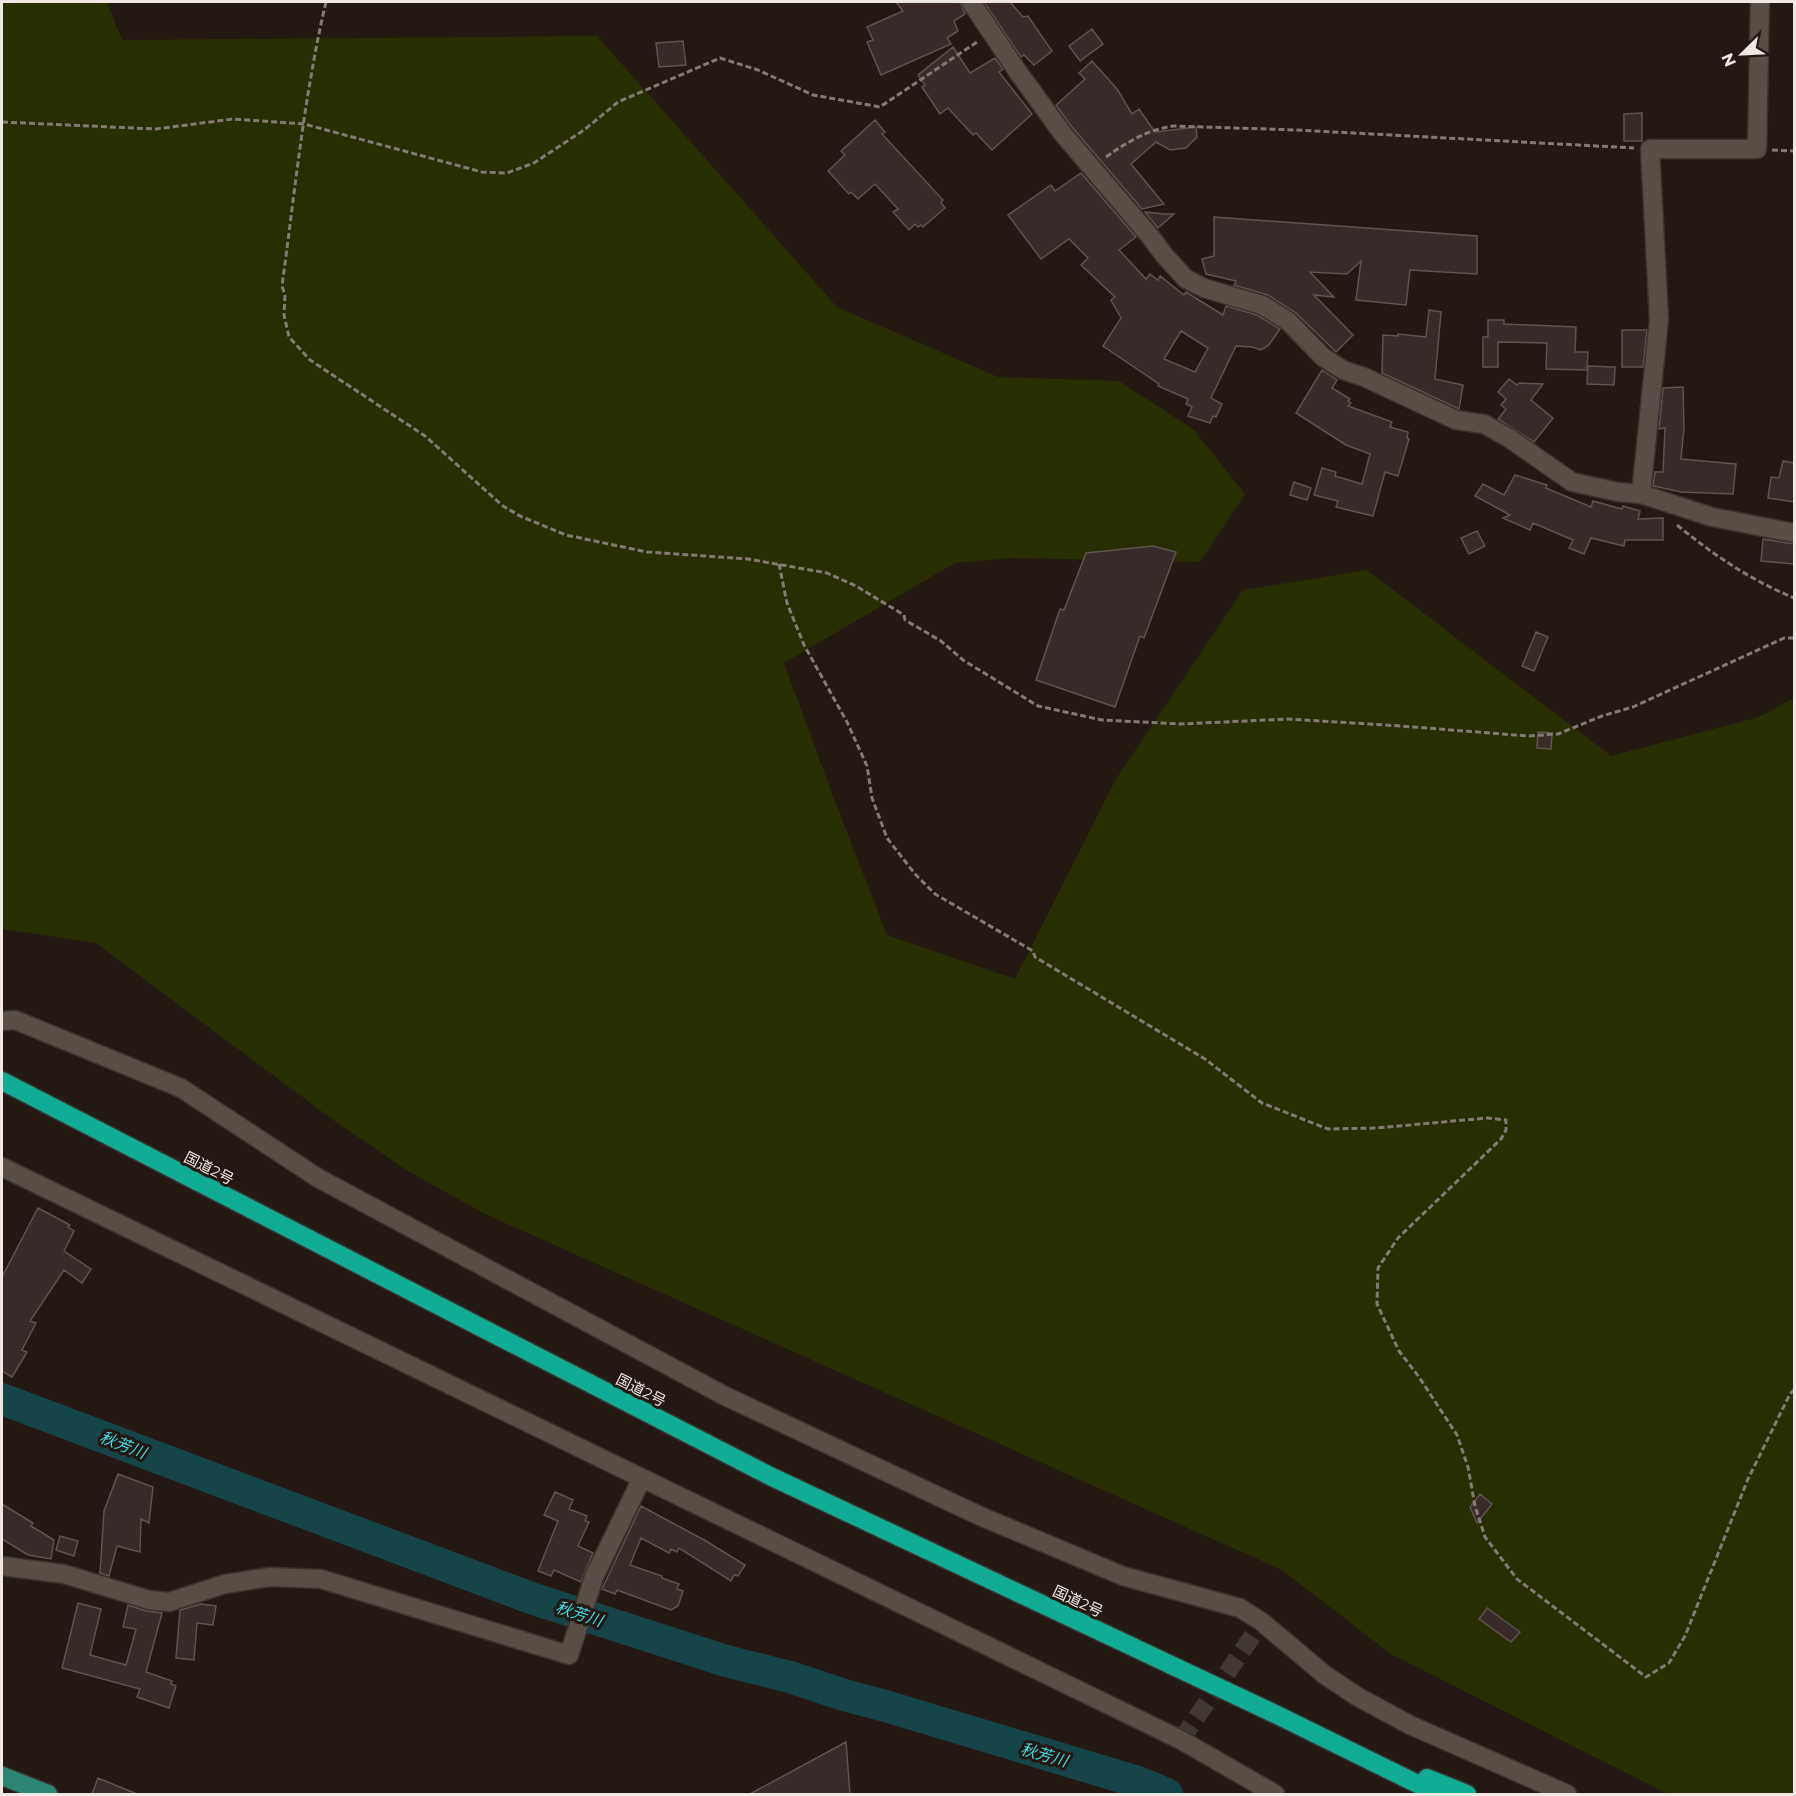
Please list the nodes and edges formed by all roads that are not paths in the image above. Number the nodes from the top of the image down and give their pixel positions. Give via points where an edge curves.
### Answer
1 (971, 2) edge
2 (1760, 2) edge
3 (1641, 494) junction
4 (1794, 533) edge
5 (2, 1021) edge
6 (2, 1081) edge
7 (2, 1167) edge
8 (642, 1478) junction
9 (2, 1566) edge
10 (1273, 1713) junction
11 (2, 1776) edge
12 (48, 1794) edge
13 (1275, 1794) edge
14 (1438, 1794) edge
15 (1467, 1794) edge
16 (1567, 1794) edge

1 - 3 street via 1063,134 1186,279 1262,305 1288,321 1323,357 1343,370 1456,420 1484,424 1572,482
2 - 3 street via 1757,149 1650,149 1659,319
3 - 4 street via 1712,517
5 - 16 street via 15,1020 181,1088 318,1178 725,1396 980,1516 1123,1576 1240,1608 1358,1697 1410,1725
6 - 10 highway, 国道2号 via 770,1476
7 - 8 street
8 - 9 street via 594,1577 569,1655 321,1579 270,1577 225,1584 169,1602 149,1600 64,1574
8 - 13 street via 1181,1740
10 - 14 highway, 国道2号
10 - 15 highway, 国道2号
11 - 12 main road

